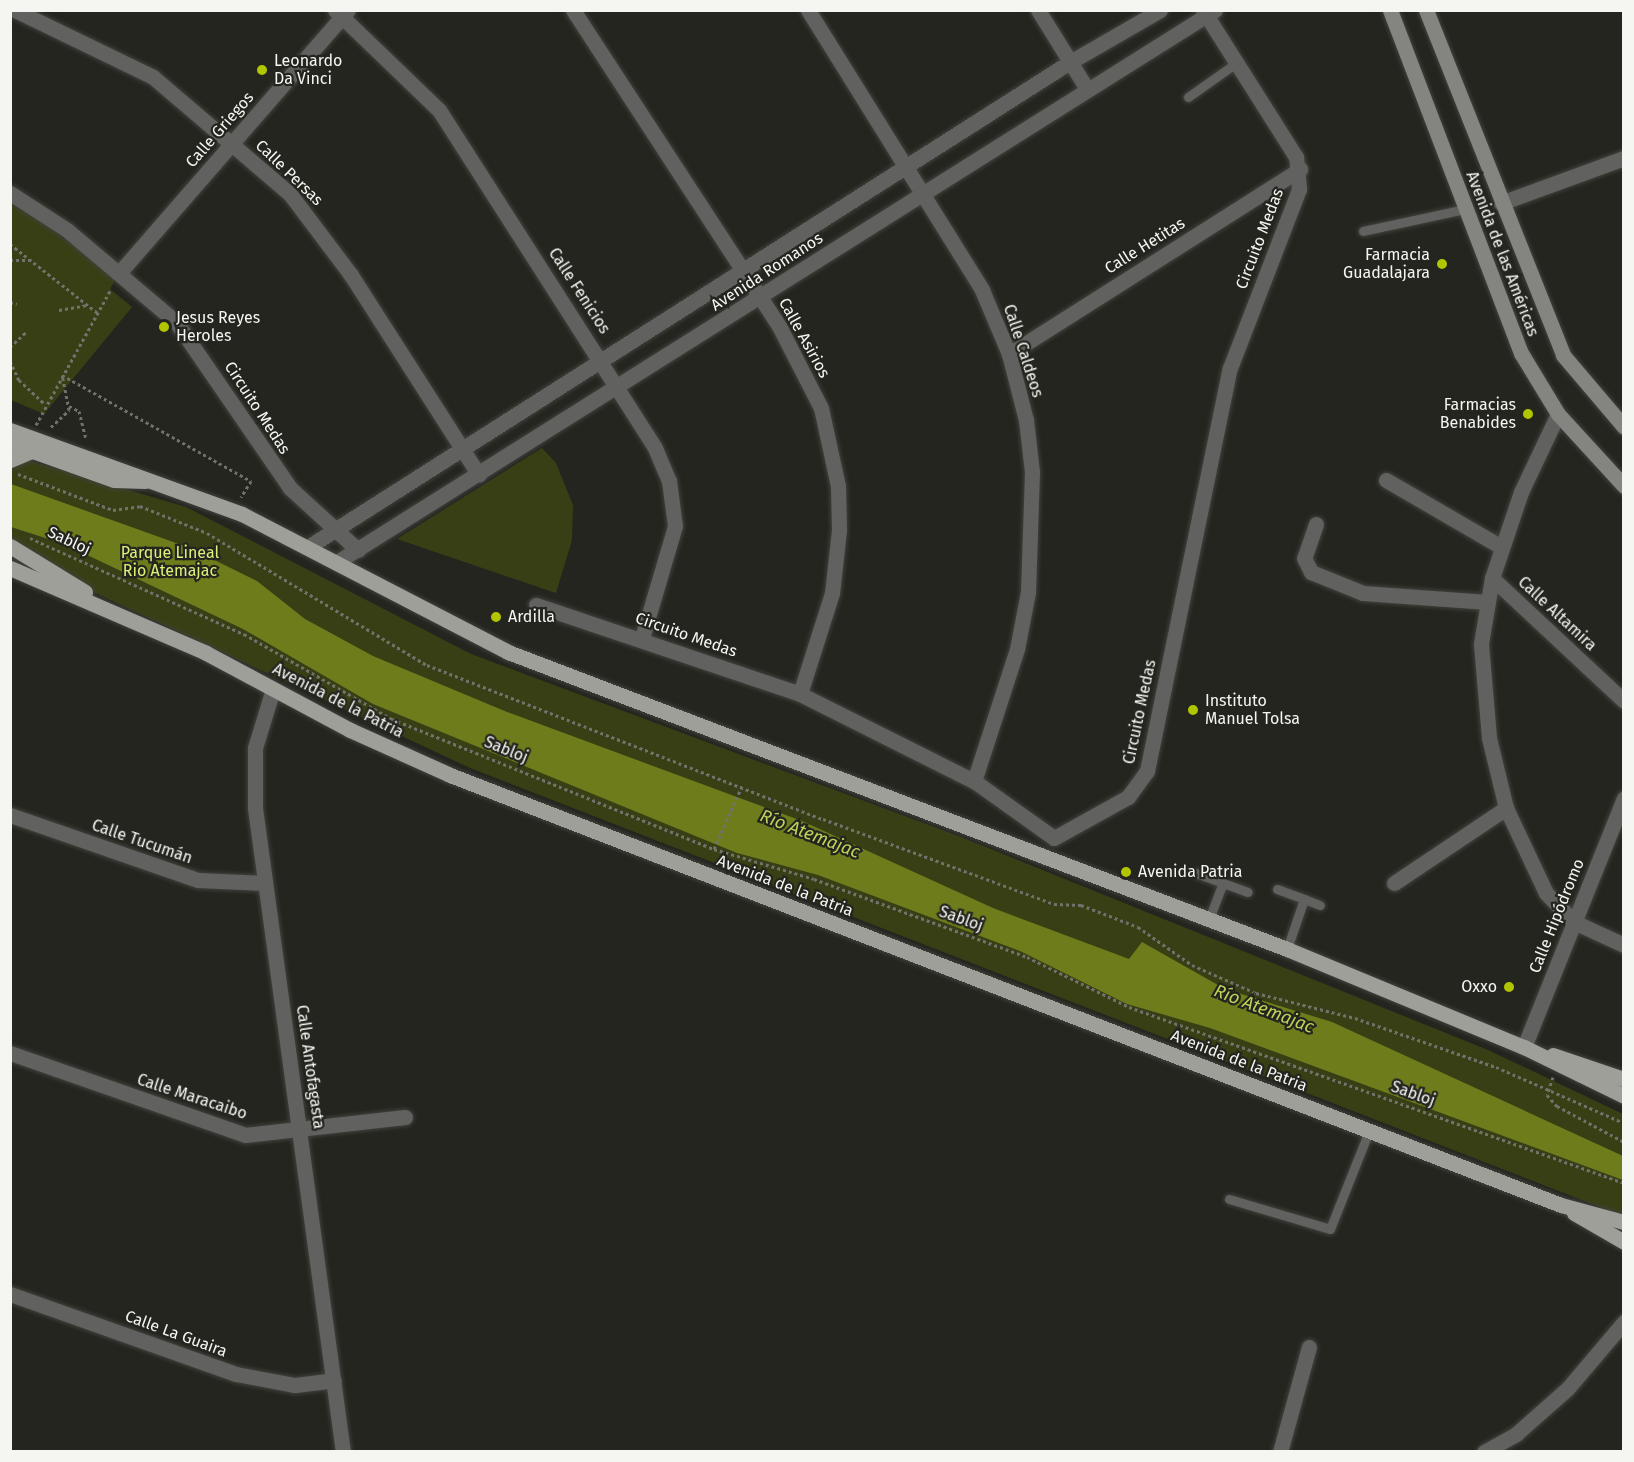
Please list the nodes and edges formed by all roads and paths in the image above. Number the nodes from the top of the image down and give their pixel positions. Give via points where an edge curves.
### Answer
1 (15, 10) edge
2 (573, 10) edge
3 (808, 10) edge
4 (1038, 10) edge
5 (1160, 10) edge
6 (1390, 10) edge
7 (1426, 10) edge
8 (1208, 12) edge
9 (342, 13) edge
10 (10, 20) edge
11 (1070, 62) junction
12 (1236, 63) junction
13 (1087, 89) junction
14 (1188, 98) dead end
15 (232, 144) junction
16 (1623, 158) edge
17 (906, 166) junction
18 (1300, 169) junction
19 (10, 193) edge
20 (923, 193) junction
21 (1501, 203) junction
22 (1465, 209) junction
23 (1363, 231) dead end
24 (10, 244) edge
25 (34, 260) junction
26 (10, 261) edge
27 (743, 270) junction
28 (120, 272) junction
29 (761, 298) junction
30 (10, 302) edge
31 (17, 304) dead end
32 (87, 305) junction
33 (59, 310) dead end
34 (99, 314) junction
35 (26, 332) dead end
36 (10, 347) edge
37 (1009, 354) junction
38 (602, 360) junction
39 (10, 361) edge
40 (62, 375) junction
41 (620, 388) junction
42 (45, 404) junction
43 (69, 406) junction
44 (1558, 414) junction
45 (27, 426) dead end
46 (1623, 426) edge
47 (34, 429) junction
48 (10, 430) edge
49 (10, 443) edge
50 (89, 443) dead end
51 (462, 449) junction
52 (32, 451) junction
53 (10, 460) edge
54 (10, 471) edge
55 (479, 475) junction
56 (1386, 480) dead end
57 (163, 482) junction
58 (1623, 486) edge
59 (237, 500) dead end
60 (1316, 524) dead end
61 (335, 529) junction
62 (15, 541) edge
63 (1500, 546) junction
64 (308, 548) junction
65 (358, 550) junction
66 (337, 562) junction
67 (10, 568) edge
68 (1492, 578) junction
69 (1488, 602) junction
70 (536, 605) dead end
71 (118, 613) junction
72 (642, 638) junction
73 (273, 689) junction
74 (800, 694) junction
75 (1623, 701) edge
76 (974, 781) junction
77 (742, 784) junction
78 (1623, 798) edge
79 (1506, 808) junction
80 (10, 815) edge
81 (1054, 838) junction
82 (714, 849) junction
83 (1060, 861) junction
84 (1196, 873) dead end
85 (265, 883) junction
86 (1394, 883) dead end
87 (1223, 884) junction
88 (1277, 889) dead end
89 (1248, 892) dead end
90 (1304, 899) junction
91 (1320, 905) dead end
92 (1209, 919) junction
93 (1574, 922) junction
94 (1623, 945) edge
95 (1287, 949) junction
96 (1524, 1047) junction
97 (10, 1053) edge
98 (1556, 1064) junction
99 (1623, 1079) edge
100 (1550, 1089) junction
101 (1623, 1096) edge
102 (405, 1117) dead end
103 (1623, 1123) edge
104 (301, 1129) junction
105 (1370, 1131) junction
106 (1623, 1142) edge
107 (1623, 1183) edge
108 (1229, 1199) dead end
109 (1561, 1205) junction
110 (1623, 1222) edge
111 (1623, 1242) edge
112 (10, 1294) edge
113 (1623, 1322) edge
114 (1309, 1347) dead end
115 (334, 1380) junction
116 (343, 1452) edge
117 (1280, 1452) edge
118 (1484, 1452) edge

1 - 10 street
1 - 15 street, Calle Persas via 131,62
2 - 27 street, Calle Asirios
3 - 17 street, Calle Caldeos
4 - 11 street
5 - 11 street, Avenida Romanos
6 - 22 main road, Avenida de las Américas
7 - 21 main road, Avenida de las Américas
8 - 12 street
8 - 13 street, Avenida Romanos
9 - 15 street, Calle Griegos
9 - 38 street, Calle Fenicios via 438,110
11 - 13 street
11 - 17 street, Avenida Romanos
12 - 14 lane
12 - 18 street
13 - 20 street, Avenida Romanos
15 - 28 street, Calle Griegos
15 - 51 street, Calle Persas via 309,215
16 - 21 street
17 - 20 street, Calle Caldeos
17 - 27 street, Avenida Romanos
18 - 37 street, Calle Hetitas
18 - 81 street, Circuito Medas via 1299,189 1230,368 1147,771 1128,797
19 - 28 street, Circuito Medas
20 - 29 street, Avenida Romanos
20 - 37 street, Calle Caldeos via 982,290
21 - 46 main road, Avenida de las Américas via 1563,355
22 - 23 lane
22 - 44 main road, Avenida de las Américas via 1521,352
24 - 25 path
25 - 26 path
25 - 32 path
27 - 29 street, Calle Asirios
27 - 38 street, Avenida Romanos
28 - 34 path
28 - 61 street, Circuito Medas via 176,322 276,471
29 - 41 street, Avenida Romanos
29 - 74 street, Calle Asirios via 821,408 838,486 832,593
30 - 31 path
32 - 33 path
32 - 34 path
34 - 40 path
35 - 36 path
37 - 76 street, Calle Caldeos via 1026,420 1033,530 1017,649
38 - 41 street, Calle Fenicios
38 - 51 street, Avenida Romanos
39 - 42 path via 20,380
40 - 42 path
40 - 43 path
40 - 59 path via 251,481
41 - 55 street, Avenida Romanos
41 - 72 street, Calle Fenicios via 655,448 674,505 668,559
42 - 47 path
43 - 47 path via 45,434
43 - 50 path via 78,411
44 - 58 main road, Avenida de las Américas
44 - 63 street
45 - 47 path
48 - 57 main road
49 - 52 main road
51 - 55 street, Calle Persas
51 - 61 street, Avenida Romanos
52 - 53 main road
52 - 57 main road via 114,480
54 - 77 path via 113,510 140,506 207,533 404,655
55 - 65 street, Avenida Romanos
56 - 63 street
57 - 64 main road
60 - 69 street via 1304,558 1311,572 1363,593
61 - 64 street, Avenida Romanos
61 - 65 street, Circuito Medas
62 - 71 main road
62 - 82 path, Sabloj via 81,559 277,654 392,719
63 - 68 street
64 - 66 main road
65 - 66 street, Avenida Romanos
66 - 83 main road via 508,652
67 - 71 main road, Avenida de la Patria
68 - 69 street
68 - 75 street, Calle Altamira
69 - 79 street via 1482,681
70 - 72 street, Circuito Medas
71 - 73 main road, Avenida de la Patria
72 - 74 street, Circuito Medas
73 - 85 street, Calle Antofagasta via 255,748 253,779
73 - 105 main road, Avenida de la Patria via 450,775
74 - 76 street, Circuito Medas
76 - 81 street, Circuito Medas
77 - 82 path
77 - 100 path via 822,819 996,879 1054,904 1081,905 1138,927 1192,965 1234,984 1413,1039
78 - 93 street, Calle Hipódromo
79 - 86 street
79 - 93 street via 1546,893
80 - 85 street, Calle Tucumán via 198,880
81 - 83 street
82 - 107 path, Sabloj via 958,931 1129,1007
83 - 92 main road
84 - 87 lane
85 - 104 street, Calle Antofagasta
87 - 89 lane
87 - 92 lane
88 - 90 lane
90 - 91 lane
90 - 95 lane
92 - 95 main road
93 - 94 street
93 - 96 street, Calle Hipódromo
95 - 96 main road
96 - 98 main road
96 - 99 main road
97 - 104 street, Calle Maracaibo via 225,1130 263,1136
98 - 100 path
98 - 101 main road
100 - 103 path
100 - 106 path via 1548,1095 1557,1106
102 - 104 street, Calle Maracaibo
104 - 115 street, Calle Antofagasta
105 - 108 lane via 1330,1230
105 - 109 main road, Avenida de la Patria
109 - 110 main road, Avenida de la Patria
109 - 111 main road, Avenida de la Patria
112 - 115 street, Calle La Guaira via 236,1374 295,1385
113 - 118 street via 1568,1388 1516,1434
114 - 117 street
115 - 116 street, Calle Antofagasta

